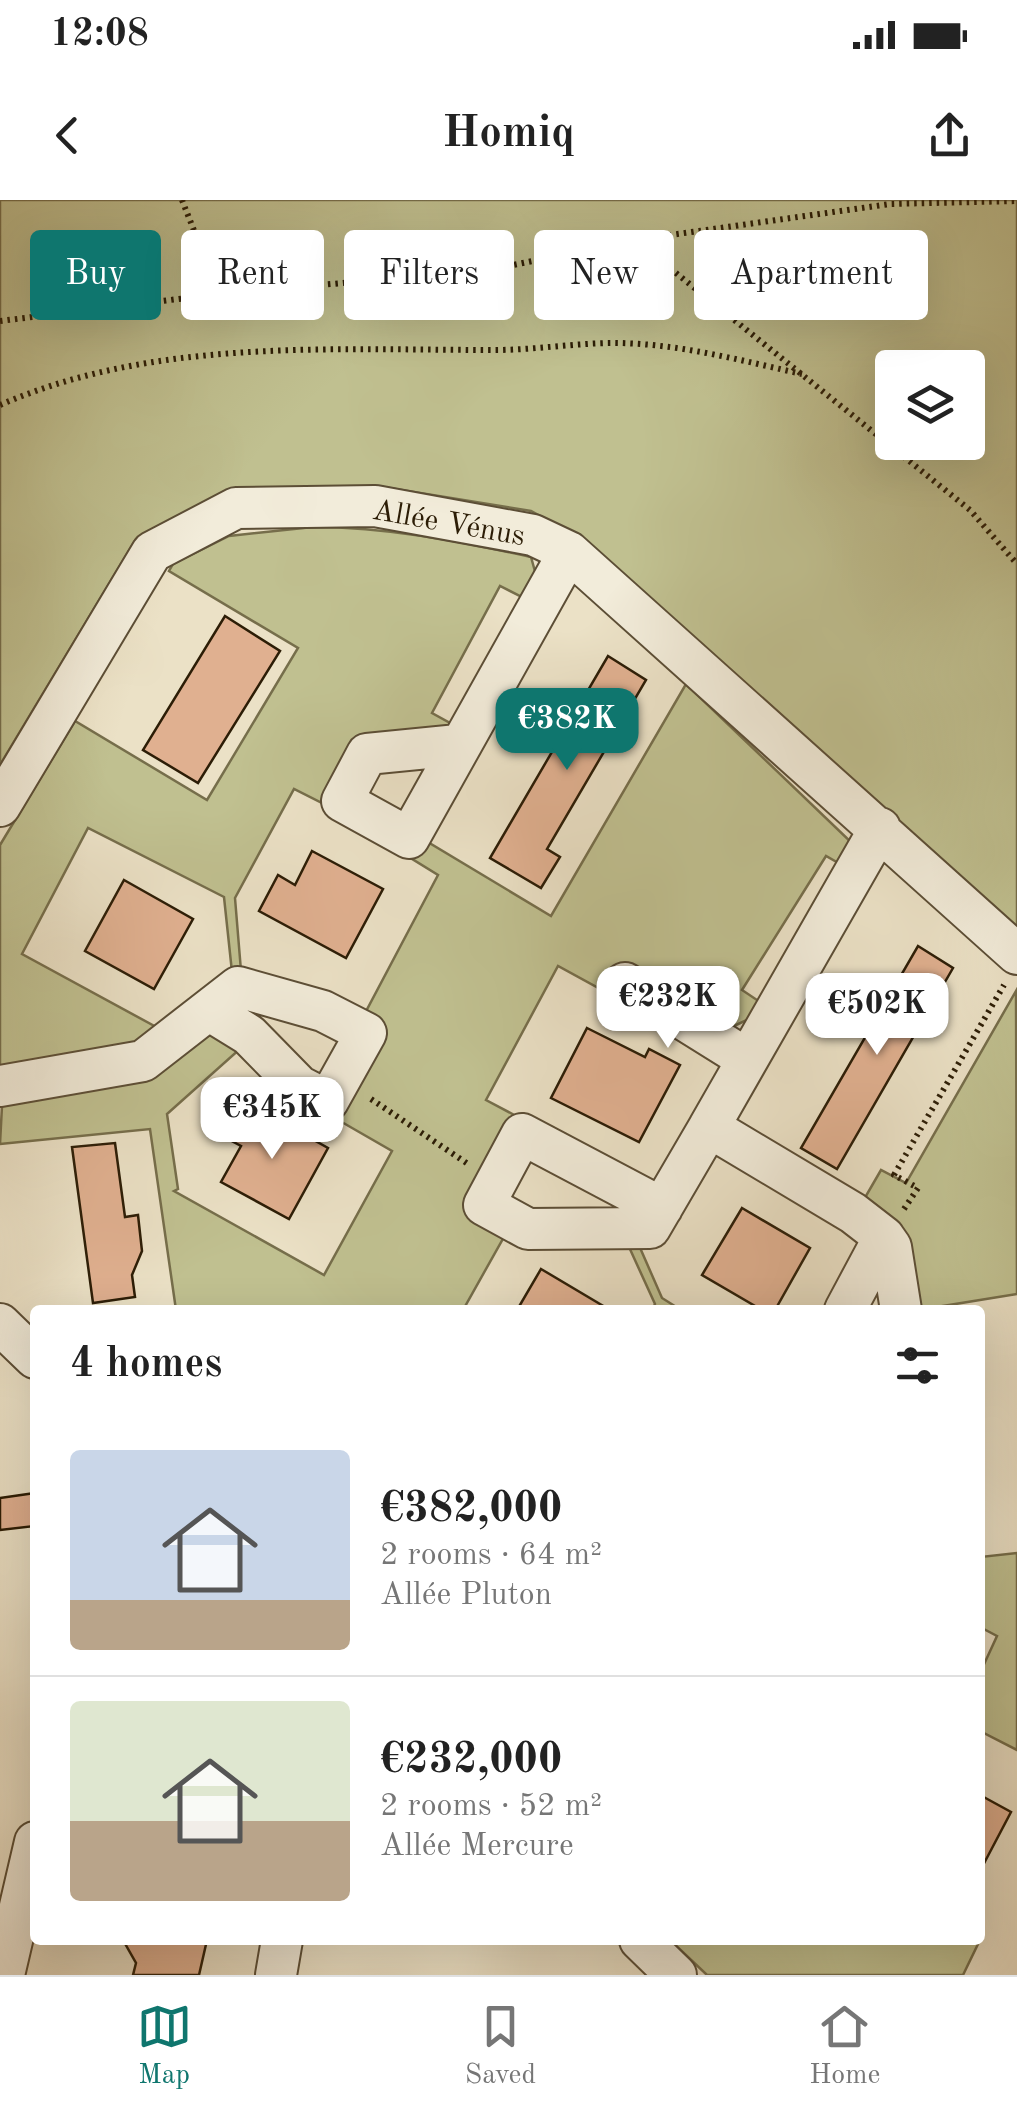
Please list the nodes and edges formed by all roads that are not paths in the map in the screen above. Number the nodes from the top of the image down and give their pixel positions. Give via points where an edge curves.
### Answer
1 (569, 552) junction
2 (458, 745) dead end
3 (0, 806) edge
4 (880, 828) junction
5 (1012, 966) edge
6 (625, 984) dead end
7 (210, 1011) junction
8 (748, 1059) junction
9 (0, 1086) edge
10 (709, 1127) junction
11 (662, 1208) junction
12 (884, 1237) junction
13 (848, 1305) edge
14 (900, 1305) edge
15 (30, 1863) edge
16 (281, 1945) edge
17 (645, 1945) edge
18 (4, 1975) edge
19 (276, 1975) edge
20 (676, 1975) edge

1 - 2 street
1 - 3 street, Allée Vénus via 532,535 375,506 236,508 152,552
1 - 4 street, Allée Vénus
4 - 5 street, Allée Vénus
4 - 8 street
6 - 8 street
7 - 7 street via 238,987 323,1011 366,1034 328,1101 299,1086 249,1035
7 - 9 street via 143,1061
8 - 10 street
10 - 11 street
10 - 12 street
11 - 11 street via 650,1228 528,1229 484,1205 522,1134
12 - 13 street
12 - 14 street
15 - 18 street
16 - 19 street
17 - 20 street

